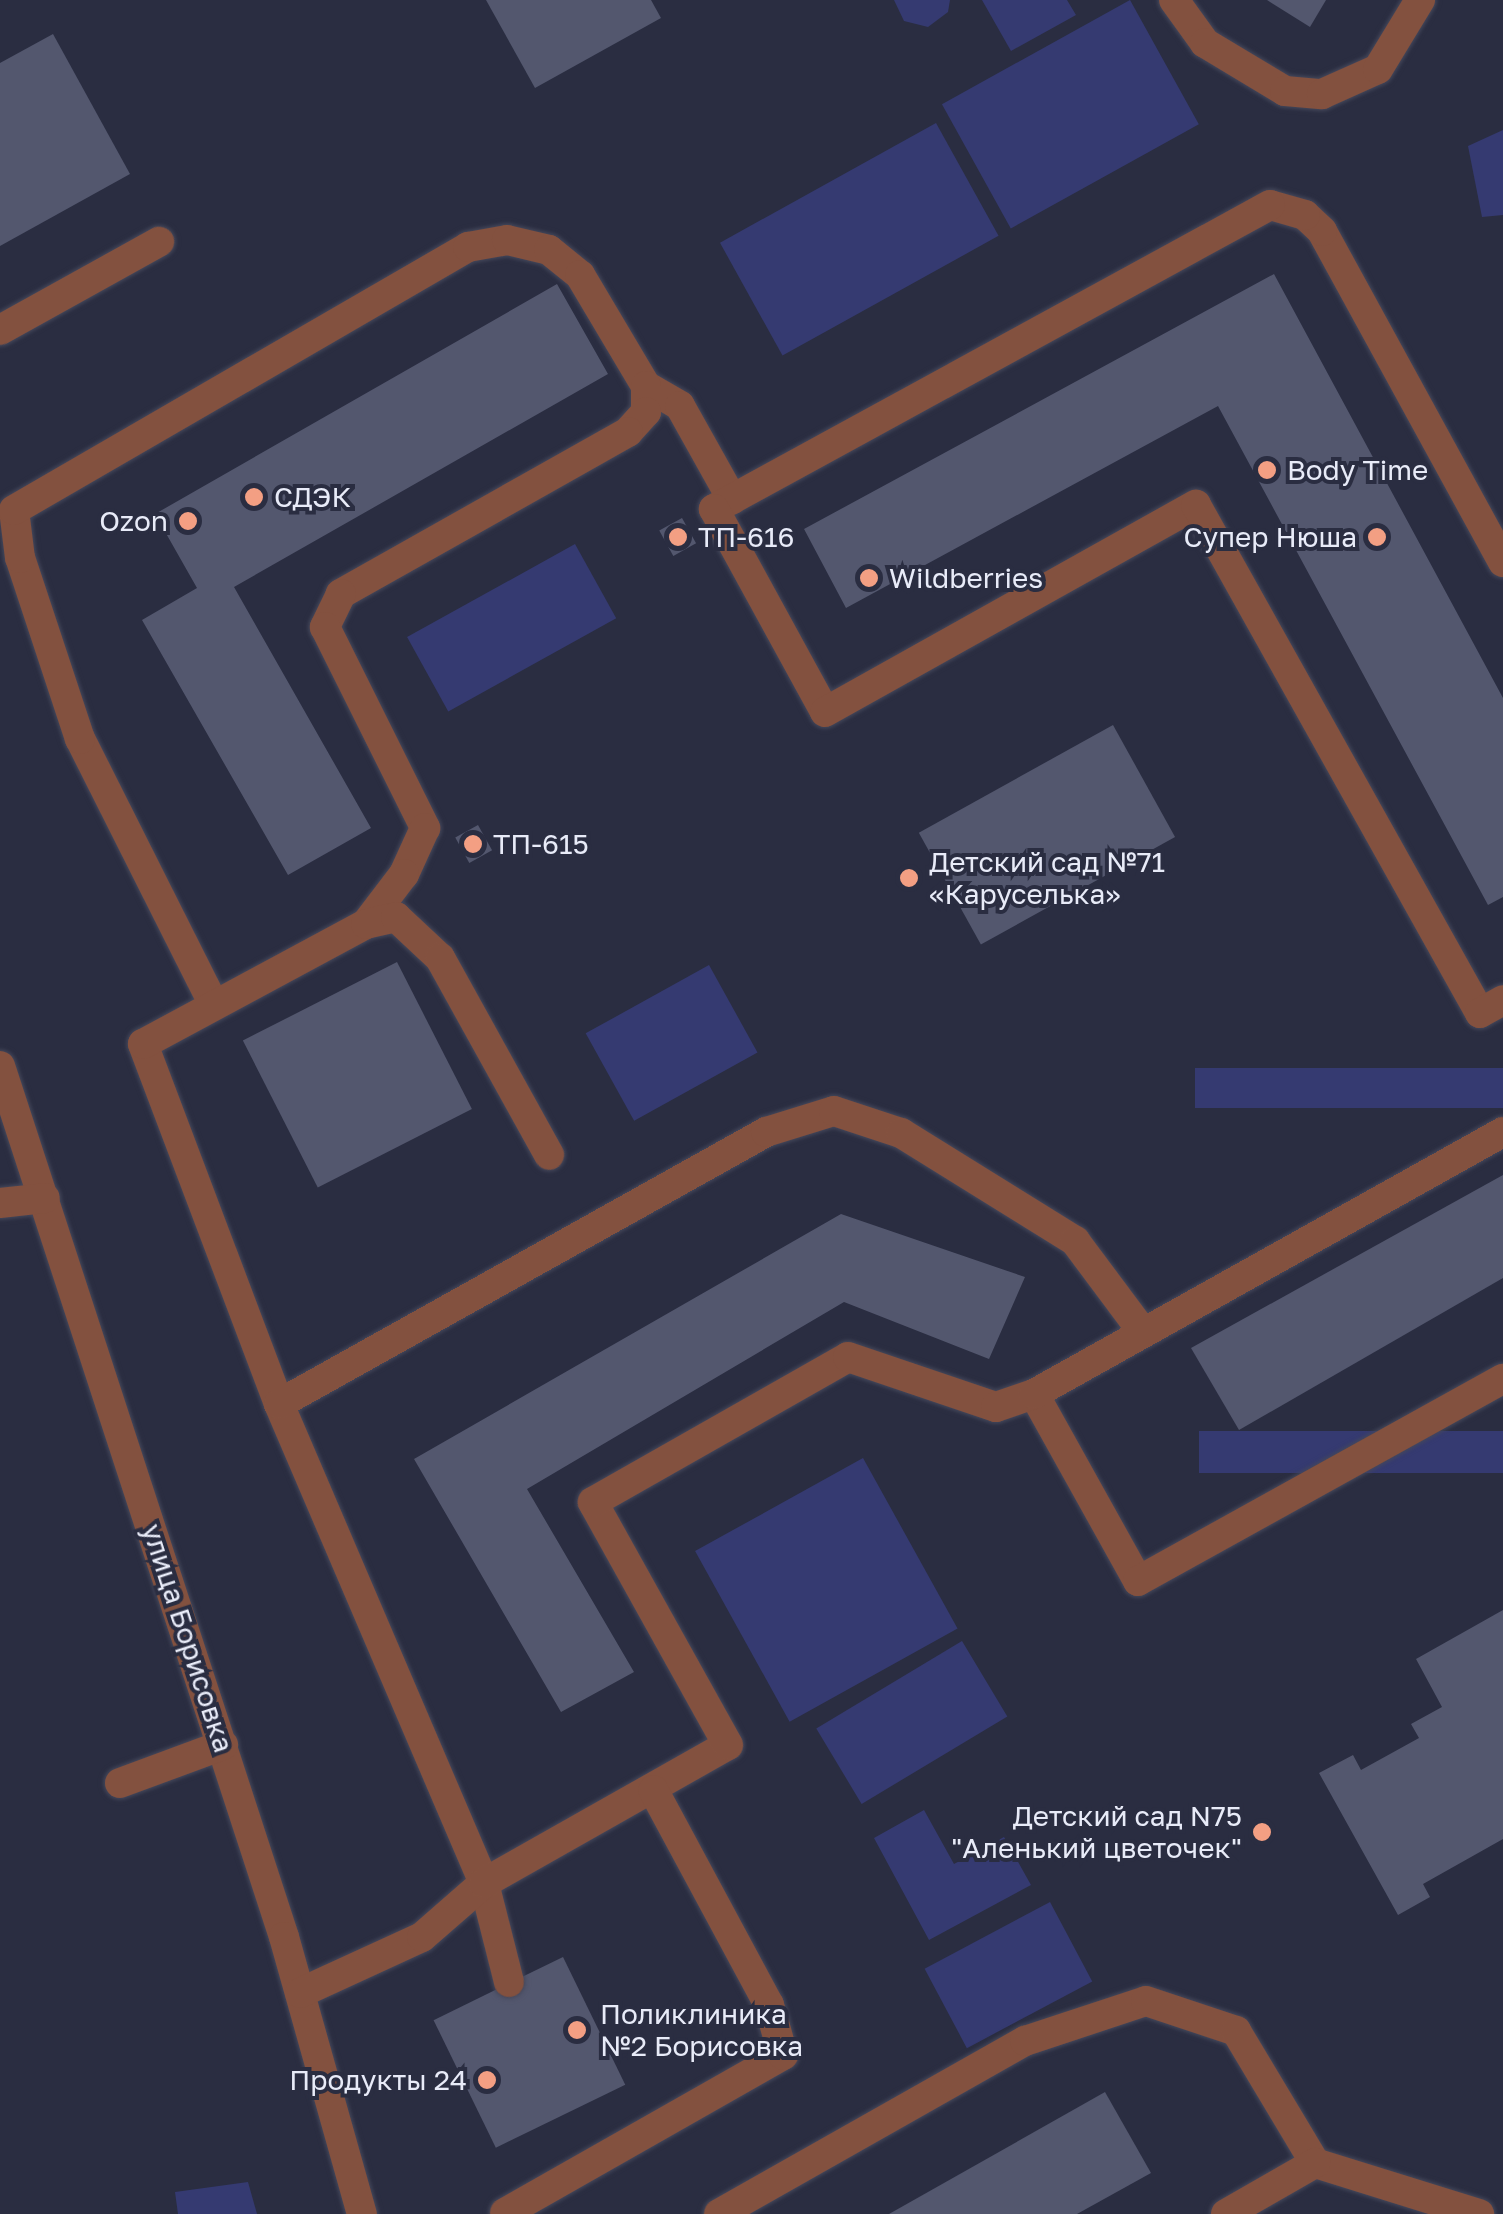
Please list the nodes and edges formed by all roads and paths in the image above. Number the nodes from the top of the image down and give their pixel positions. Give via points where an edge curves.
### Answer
1 (1174, 0) edge
2 (1420, 0) edge
3 (158, 242) dead end
4 (0, 330) edge
5 (646, 386) junction
6 (732, 499) junction
7 (1503, 562) edge
8 (366, 924) junction
9 (1503, 1000) edge
10 (214, 1002) junction
11 (0, 1066) edge
12 (1503, 1132) edge
13 (549, 1155) dead end
14 (45, 1198) junction
15 (0, 1203) edge
16 (1142, 1332) junction
17 (1503, 1379) edge
18 (1034, 1394) junction
19 (279, 1404) junction
20 (223, 1745) junction
21 (120, 1783) dead end
22 (653, 1790) junction
23 (484, 1883) junction
24 (509, 1982) dead end
25 (300, 1993) junction
26 (1315, 2163) junction
27 (505, 2213) edge
28 (362, 2214) edge
29 (718, 2214) edge
30 (1226, 2214) edge
31 (1479, 2214) edge

1 - 2 street via 1205,43 1286,91 1322,94 1378,68
3 - 4 street
5 - 6 street via 680,406
5 - 8 street via 646,412 628,432 341,594 325,627 425,828 404,874
5 - 10 street via 580,275 549,250 507,240 468,247 14,510 20,558 80,739
6 - 7 street via 1270,205 1306,214 1322,231
6 - 9 street via 714,509 826,712 1196,505 1480,1013
8 - 10 street
8 - 13 street via 396,917 440,958
10 - 19 street via 166,1027 143,1044 142,1055
11 - 14 street, улица Борисовка
12 - 16 street
14 - 15 street
14 - 20 street, улица Борисовка
16 - 18 street
16 - 19 street via 1075,1241 901,1133 834,1112 766,1132
17 - 18 street via 1138,1581
18 - 22 street via 996,1407 848,1357 593,1502 728,1745
19 - 23 street
20 - 21 street
20 - 25 street, улица Борисовка
22 - 23 street
22 - 27 street via 769,2005 783,2055
23 - 24 street
23 - 25 street via 422,1937
25 - 28 street, улица Борисовка
26 - 29 street via 1236,2031 1146,2001 1025,2041
26 - 30 street
26 - 31 street

